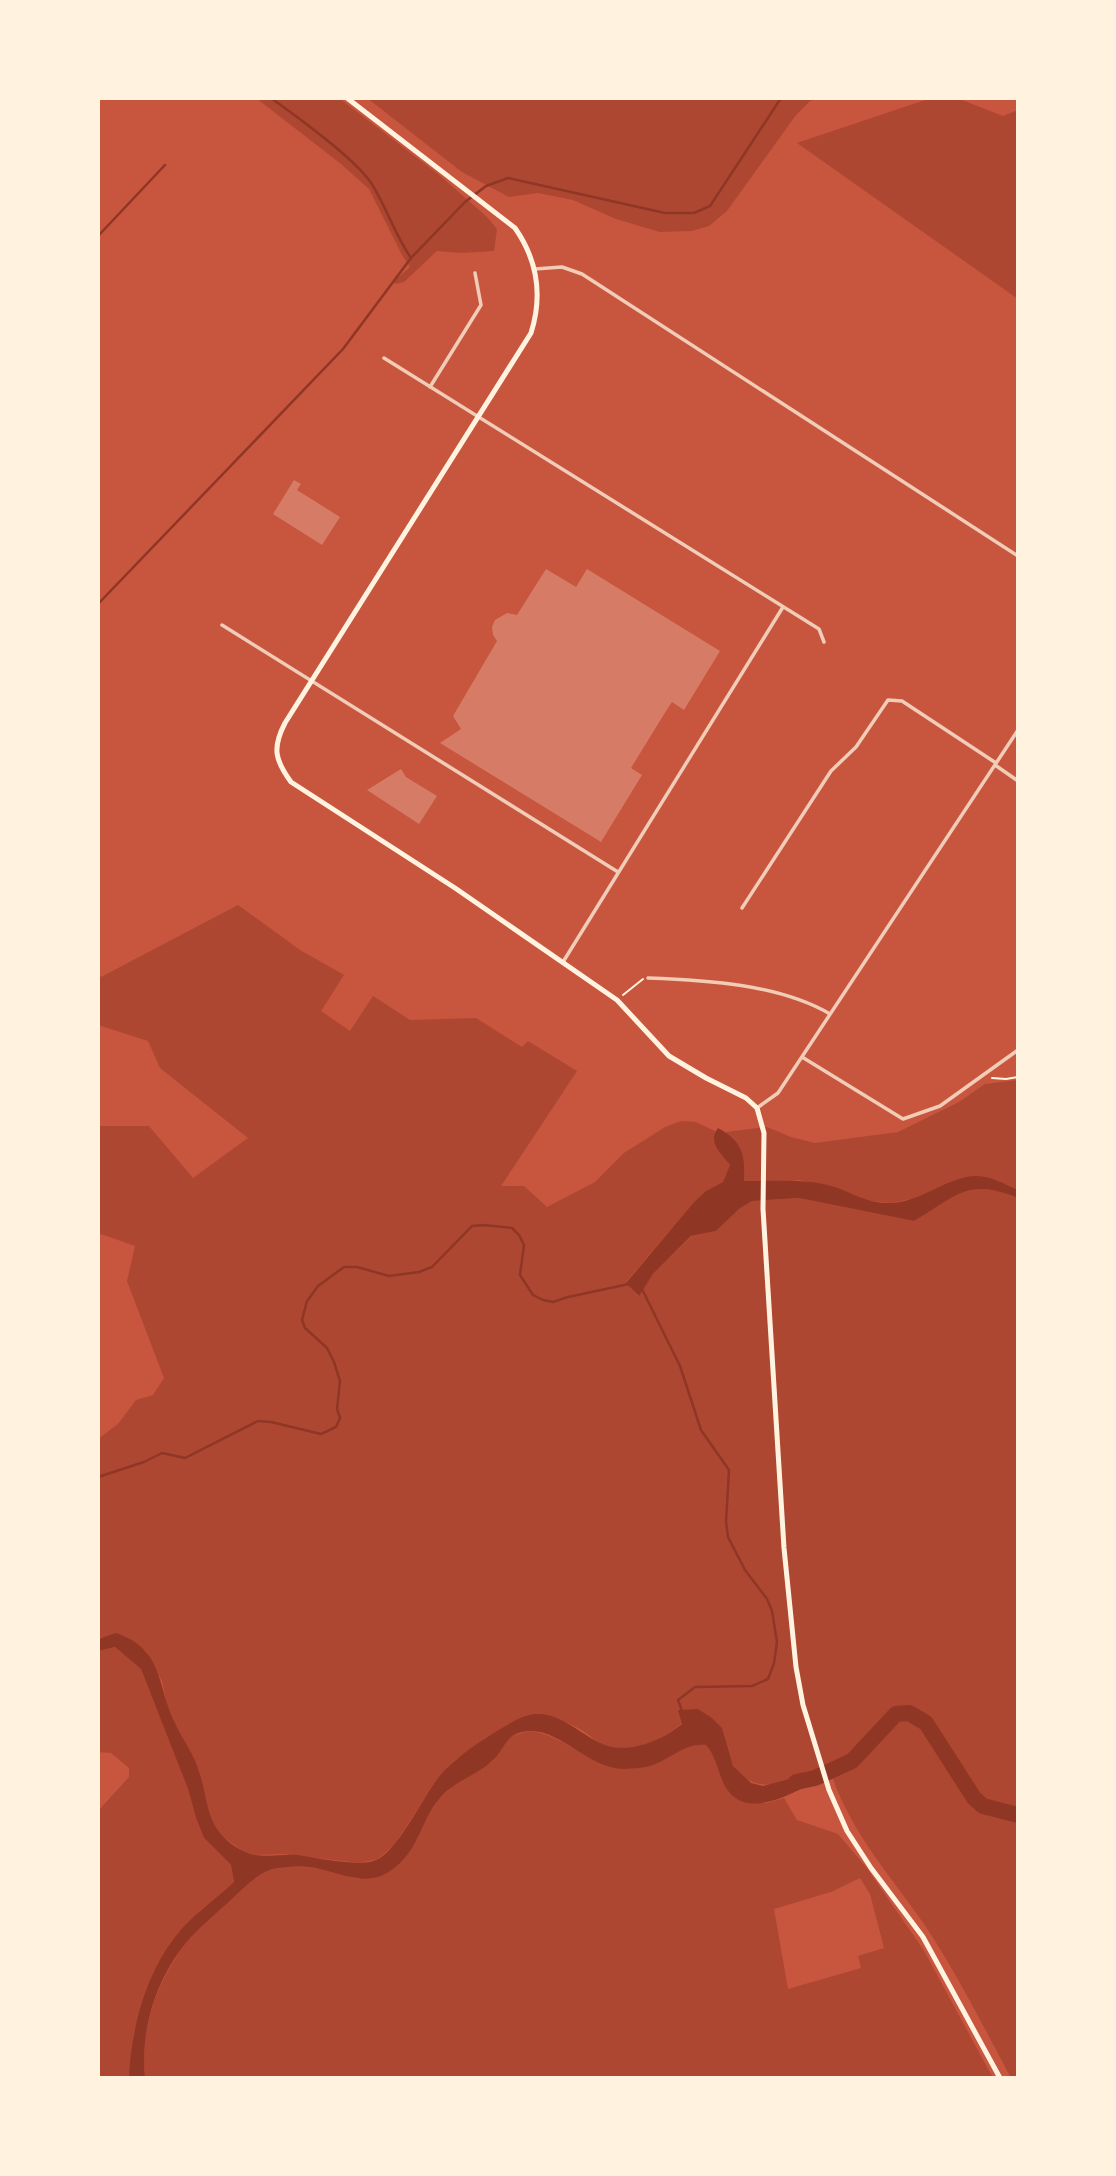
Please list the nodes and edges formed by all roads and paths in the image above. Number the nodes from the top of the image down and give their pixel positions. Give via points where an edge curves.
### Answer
1 (347, 98) edge
2 (535, 269) junction
3 (475, 273) dead end
4 (384, 358) dead end
5 (430, 387) junction
6 (477, 416) junction
7 (1018, 556) edge
8 (783, 607) junction
9 (222, 625) dead end
10 (824, 642) dead end
11 (311, 681) junction
12 (1018, 730) edge
13 (995, 764) junction
14 (1018, 781) edge
15 (618, 872) junction
16 (742, 908) dead end
17 (563, 962) junction
18 (648, 978) joint
19 (617, 1000) junction
20 (830, 1014) junction
21 (1018, 1051) edge
22 (802, 1057) junction
23 (981, 1076) junction
24 (1018, 1077) edge
25 (757, 1108) junction
26 (1000, 2078) edge

1 - 2 main road via 514,228
2 - 6 main road via 538,302 531,333
2 - 7 street via 562,267 582,274
3 - 5 street via 481,305
4 - 5 street
5 - 6 street
6 - 8 street
6 - 11 main road
8 - 10 street via 819,629
8 - 15 street
9 - 11 street
11 - 15 street
11 - 17 main road via 276,744 280,767 291,782
12 - 13 street
13 - 14 street
13 - 16 street via 902,701 888,700 856,747 831,771
13 - 20 street
15 - 17 street
17 - 19 main road
18 - 19 path
18 - 20 street via 755,989
19 - 25 main road via 669,1056
20 - 22 street
21 - 23 street
22 - 23 street via 903,1119 940,1106
22 - 25 street via 778,1093
23 - 24 path
25 - 26 main road via 764,1133 762,1168 784,1548 803,1705 818,1759 847,1831 923,1937

